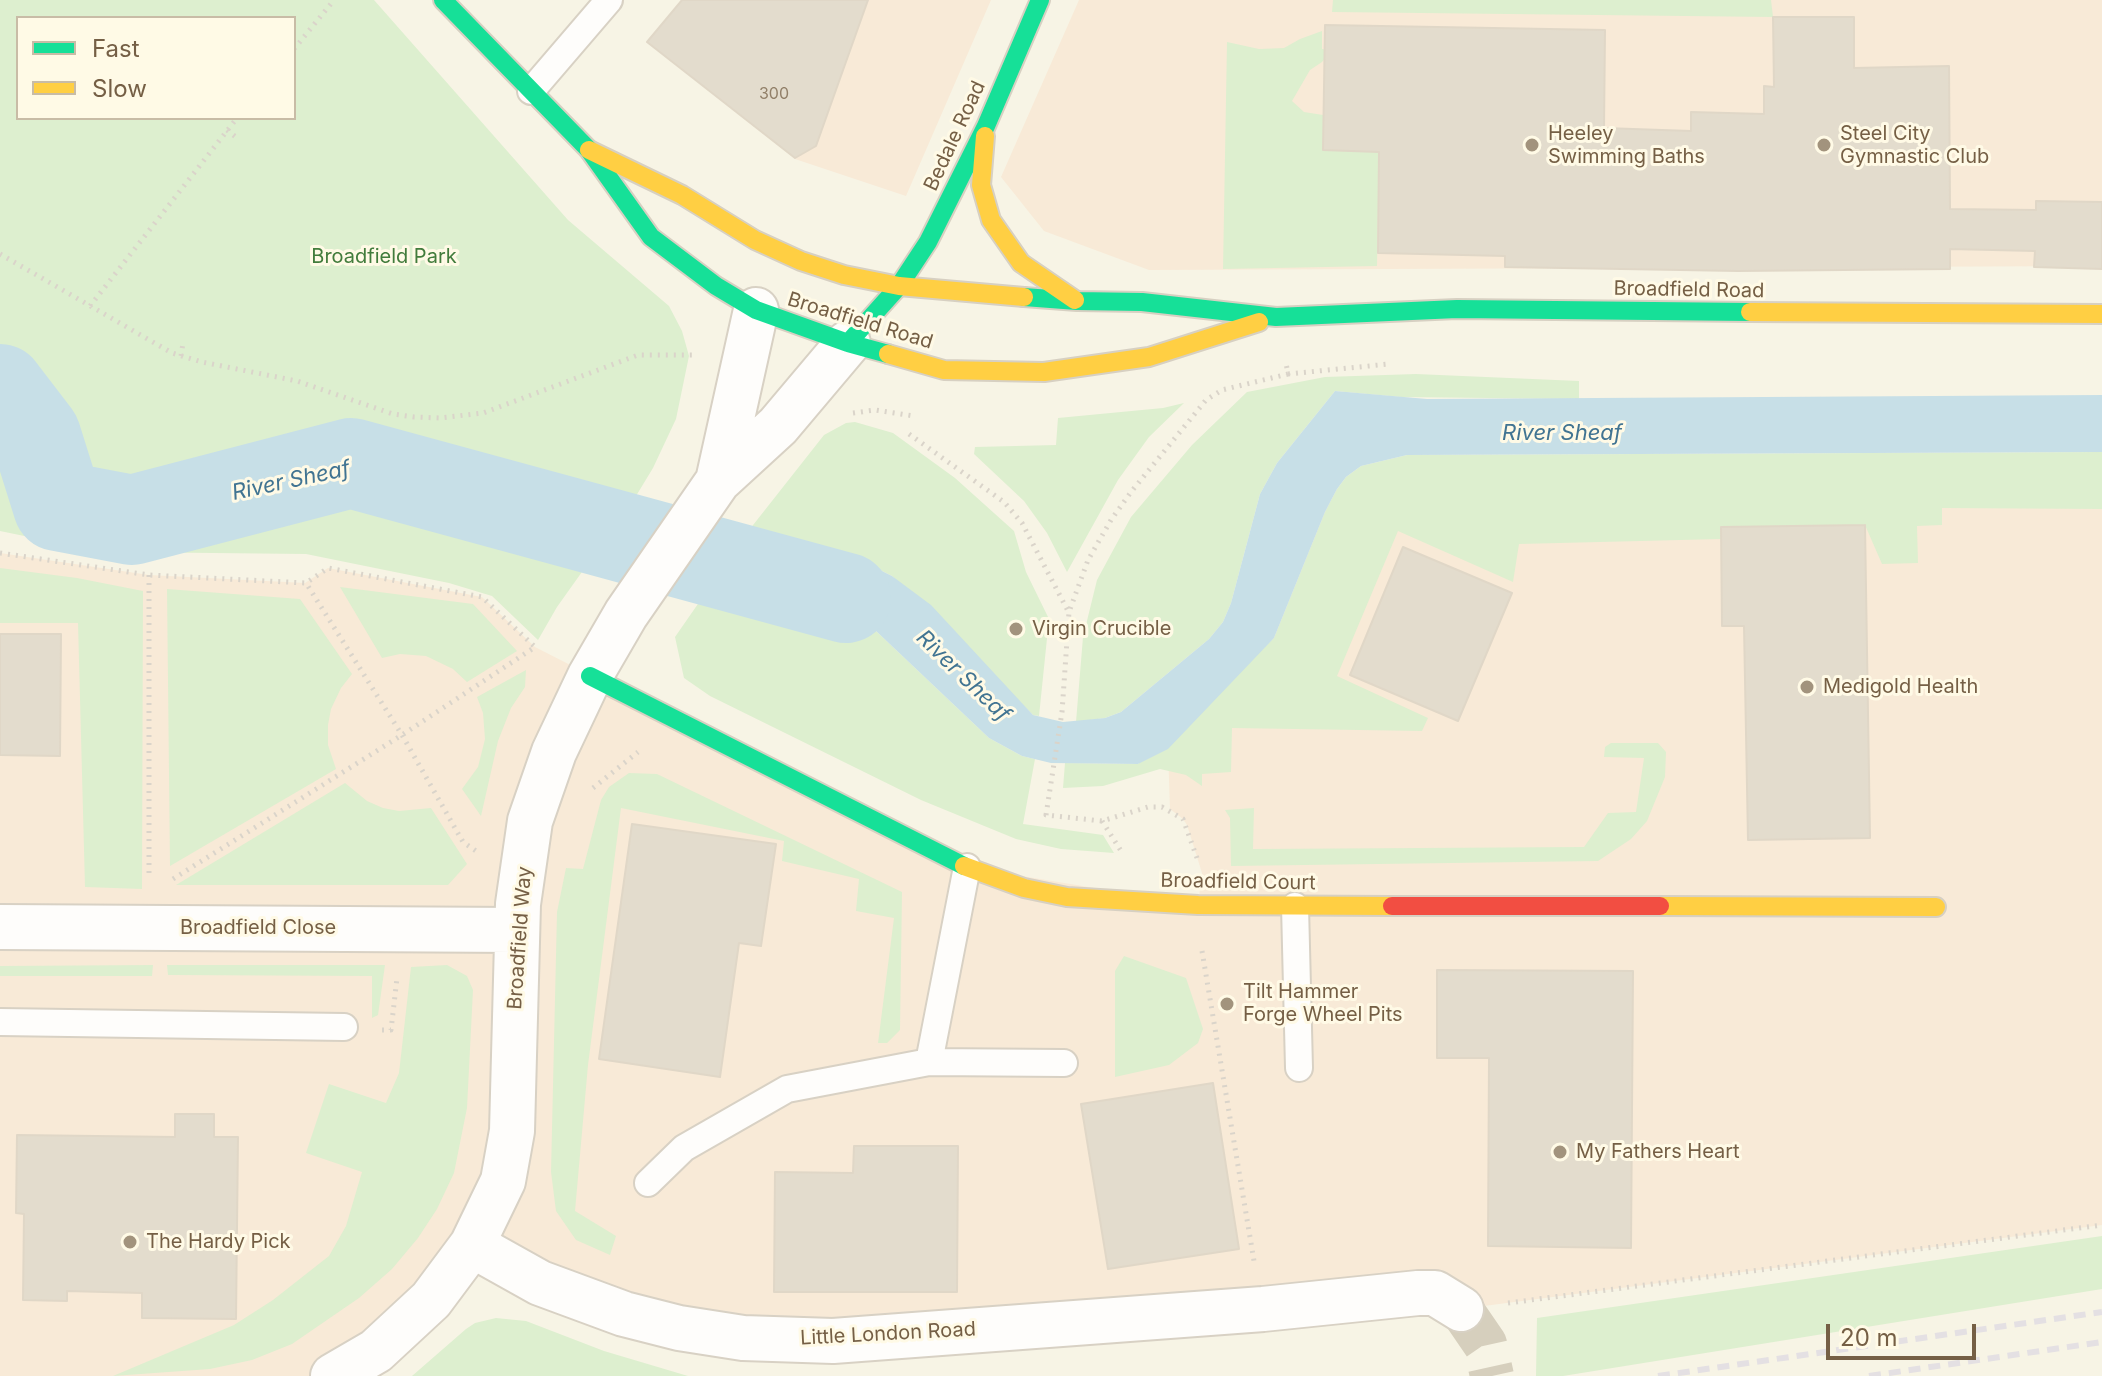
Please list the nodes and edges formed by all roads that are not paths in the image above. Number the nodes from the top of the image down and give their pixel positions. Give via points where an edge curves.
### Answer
1 (443, 0) edge
2 (609, 0) edge
3 (1040, 0) edge
4 (531, 91) junction
5 (986, 126) junction
6 (589, 150) junction
7 (844, 275) junction
8 (807, 281) dead end
9 (899, 286) junction
10 (1077, 301) junction
11 (765, 304) junction
12 (2102, 314) edge
13 (1276, 317) junction
14 (848, 343) junction
15 (711, 492) junction
16 (590, 676) junction
17 (967, 867) junction
18 (1295, 906) junction
19 (1936, 907) dead end
20 (0, 927) edge
21 (517, 930) junction
22 (0, 1022) edge
23 (344, 1027) road end
24 (929, 1062) junction
25 (1064, 1063) dead end
26 (1299, 1068) dead end
27 (648, 1183) dead end
28 (472, 1245) junction
29 (1461, 1309) tunnel mouth
30 (333, 1376) edge

1 - 4 street, Broadfield Road
2 - 4 lane
3 - 5 street, Bedale Road
4 - 6 street, Broadfield Road
5 - 9 street, Bedale Road via 928,242
5 - 10 street via 981,185 991,220 1021,263
6 - 7 street, Broadfield Road via 682,195 755,240
6 - 11 street, Broadfield Road via 651,237 716,286
7 - 8 street
7 - 9 street, Broadfield Road
9 - 10 street, Broadfield Road
9 - 14 street, Bedale Road
10 - 13 street, Broadfield Road via 1142,302
11 - 14 street, Broadfield Road
11 - 15 street, Broadfield Way via 745,355
12 - 13 street, Broadfield Road via 1457,309
13 - 14 street, Broadfield Road via 1149,357 1044,372 944,370
14 - 15 street, Broadfield Way via 796,406
15 - 16 street, Broadfield Way
16 - 17 street, Broadfield Court
16 - 21 street, Broadfield Way via 543,779 530,821
17 - 18 street, Broadfield Court via 1067,897
17 - 24 lane
18 - 19 street, Broadfield Court
18 - 26 lane
20 - 21 street, Broadfield Close
21 - 28 street, Broadfield Way via 509,1155 503,1181
22 - 23 lane
24 - 25 lane
24 - 27 lane via 787,1089 684,1148
28 - 29 street, Little London Road via 540,1283 624,1314 743,1338 833,1341 1418,1293 1435,1293
28 - 30 street via 415,1317 376,1351

